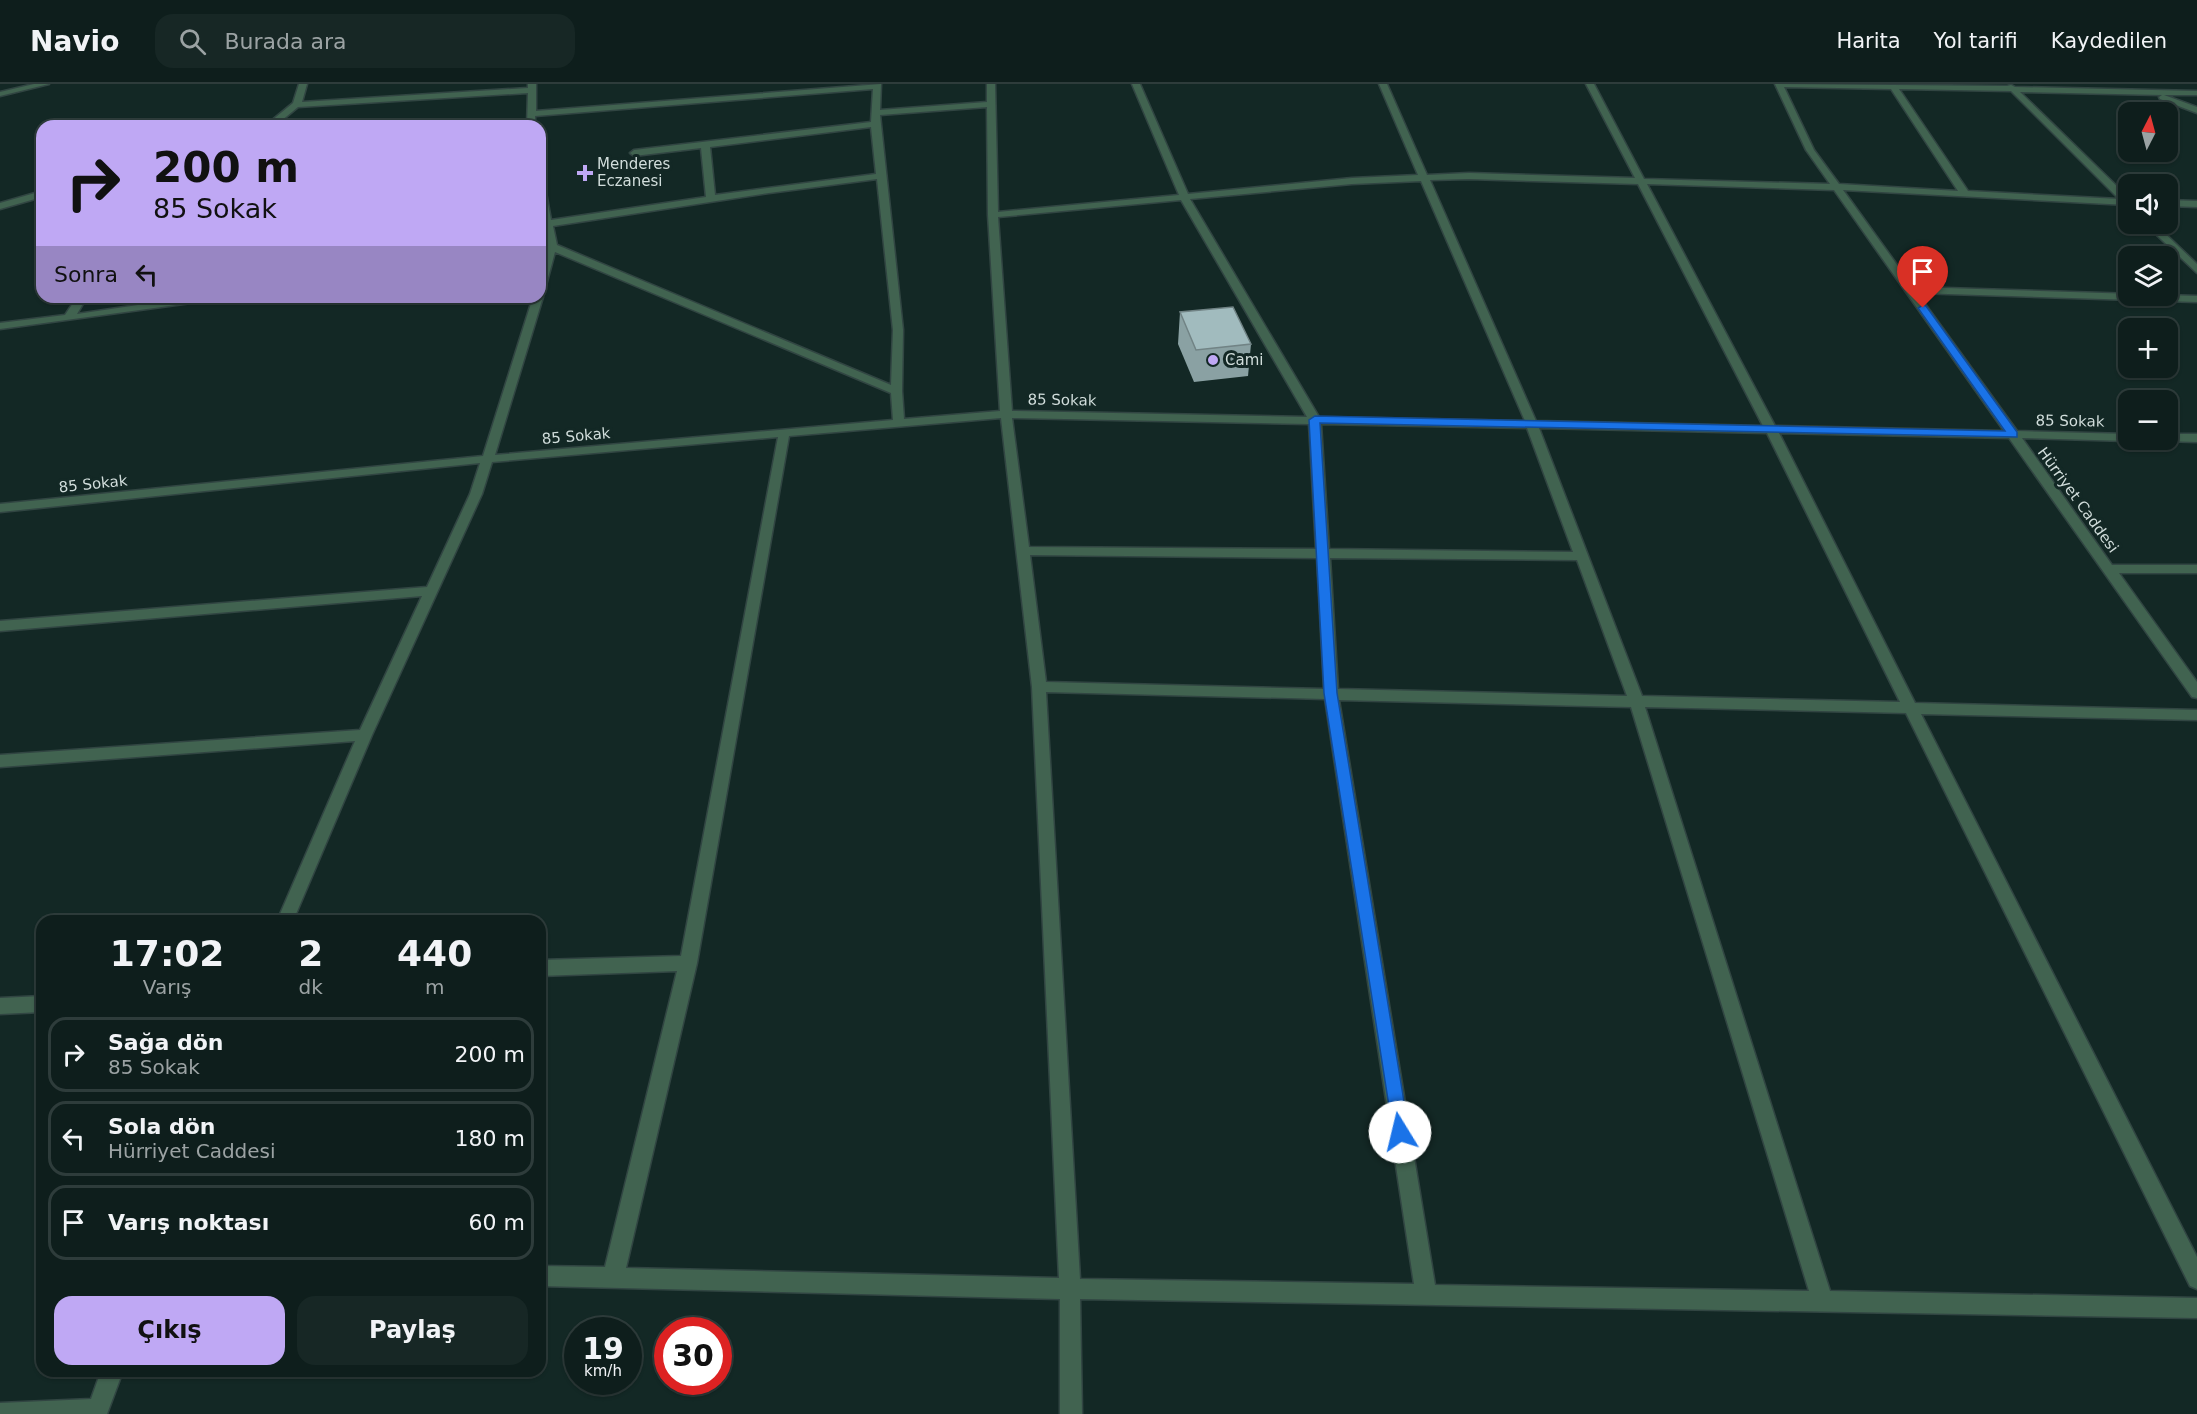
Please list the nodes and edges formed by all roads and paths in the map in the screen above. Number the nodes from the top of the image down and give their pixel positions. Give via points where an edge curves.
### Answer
1 (45, 84) edge
2 (303, 84) edge
3 (821, 84) edge
4 (991, 84) edge
5 (1137, 84) edge
6 (1383, 84) edge
7 (1590, 84) edge
8 (1779, 84) edge
9 (2130, 84) edge
10 (878, 85) edge
11 (1893, 86) edge
12 (532, 87) edge
13 (2010, 87) edge
14 (2149, 89) edge
15 (813, 91) junction
16 (2197, 93) edge
17 (0, 94) edge
18 (2179, 103) junction
19 (991, 104) junction
20 (296, 105) junction
21 (2197, 110) edge
22 (876, 113) junction
23 (531, 114) junction
24 (2197, 118) edge
25 (277, 120) edge
26 (531, 120) edge
27 (875, 124) junction
28 (705, 144) junction
29 (634, 153) dead end
30 (880, 176) junction
31 (1422, 178) junction
32 (1642, 181) junction
33 (1836, 187) junction
34 (2118, 192) edge
35 (1965, 194) junction
36 (36, 196) edge
37 (1185, 198) junction
38 (711, 199) junction
39 (2118, 202) edge
40 (2178, 203) edge
41 (2197, 204) edge
42 (0, 206) edge
43 (993, 215) junction
44 (546, 219) edge
45 (547, 224) junction
46 (2160, 234) edge
47 (552, 247) junction
48 (546, 248) edge
49 (546, 268) edge
50 (2197, 270) edge
51 (1910, 290) junction
52 (2197, 299) edge
53 (78, 303) edge
54 (172, 303) edge
55 (536, 303) edge
56 (69, 318) junction
57 (1, 325) edge
58 (896, 391) junction
59 (1006, 414) junction
60 (1315, 420) junction
61 (899, 423) junction
62 (1532, 425) junction
63 (1771, 430) junction
64 (784, 434) junction
65 (2013, 434) junction
66 (2118, 437) edge
67 (2178, 438) edge
68 (2197, 438) edge
69 (486, 459) junction
70 (0, 508) edge
71 (1023, 550) junction
72 (1323, 554) junction
73 (1582, 556) junction
74 (2109, 569) junction
75 (2197, 569) edge
76 (431, 591) junction
77 (0, 626) edge
78 (1039, 687) junction
79 (1331, 693) junction
80 (2197, 693) edge
81 (1636, 700) junction
82 (1910, 707) junction
83 (2197, 715) edge
84 (365, 735) junction
85 (0, 761) edge
86 (288, 915) edge
87 (688, 963) junction
88 (546, 968) edge
89 (36, 1004) edge
90 (0, 1006) edge
91 (546, 1276) edge
92 (613, 1278) junction
93 (2197, 1279) edge
94 (1070, 1289) junction
95 (1426, 1294) junction
96 (1822, 1302) junction
97 (2197, 1308) edge
98 (110, 1377) edge
99 (97, 1412) edge
100 (0, 1414) edge
101 (1071, 1414) edge

1 - 17 street
2 - 20 street
3 - 15 street
4 - 19 street
5 - 37 street
6 - 31 street
7 - 32 street
8 - 11 street
8 - 33 street, Hürriyet Caddesi via 1810,150
9 - 14 street
10 - 15 street
10 - 22 street
11 - 13 street
11 - 35 street
12 - 20 street
12 - 23 street
13 - 14 street
13 - 34 street
14 - 16 street
14 - 18 street
15 - 23 street
18 - 21 street
18 - 24 street
19 - 22 street
19 - 43 street
20 - 25 street
22 - 27 street
23 - 26 street
27 - 28 street
27 - 30 street
28 - 29 street
28 - 38 street
30 - 38 street
30 - 58 street via 898,330
31 - 32 street
31 - 37 street
31 - 62 street
32 - 33 street
32 - 63 street
33 - 35 street
33 - 51 street, Hürriyet Caddesi
35 - 39 street
36 - 42 street
37 - 43 street
37 - 60 street
38 - 45 street
40 - 41 street
43 - 59 street
44 - 45 street
45 - 47 street
46 - 50 street
47 - 48 street
47 - 49 street
47 - 58 street
51 - 52 street
51 - 65 street, Hürriyet Caddesi
53 - 56 street
54 - 56 street
55 - 69 street
56 - 57 street
58 - 61 street
59 - 60 street, 85 Sokak
59 - 61 street, 85 Sokak
59 - 71 street
60 - 62 street, 85 Sokak
60 - 72 street
61 - 64 street, 85 Sokak
62 - 63 street, 85 Sokak
62 - 73 street
63 - 65 street, 85 Sokak
63 - 82 street
64 - 69 street, 85 Sokak
64 - 87 street
65 - 66 street, 85 Sokak
65 - 74 street, Hürriyet Caddesi
67 - 68 street
69 - 70 street, 85 Sokak
69 - 76 street via 476,494
71 - 72 street
71 - 78 street
72 - 73 street
72 - 79 street
73 - 81 street
74 - 75 street
74 - 80 street, Hürriyet Caddesi
76 - 77 street
76 - 84 street
78 - 79 street
78 - 94 street
79 - 81 street
79 - 95 street
81 - 82 street
81 - 96 street
82 - 83 street
82 - 93 street
84 - 85 street
84 - 86 street
87 - 88 street
87 - 92 street
89 - 90 street
91 - 92 street
92 - 94 street
94 - 95 street
94 - 101 street
95 - 96 street
96 - 97 street
98 - 99 street
99 - 100 street

